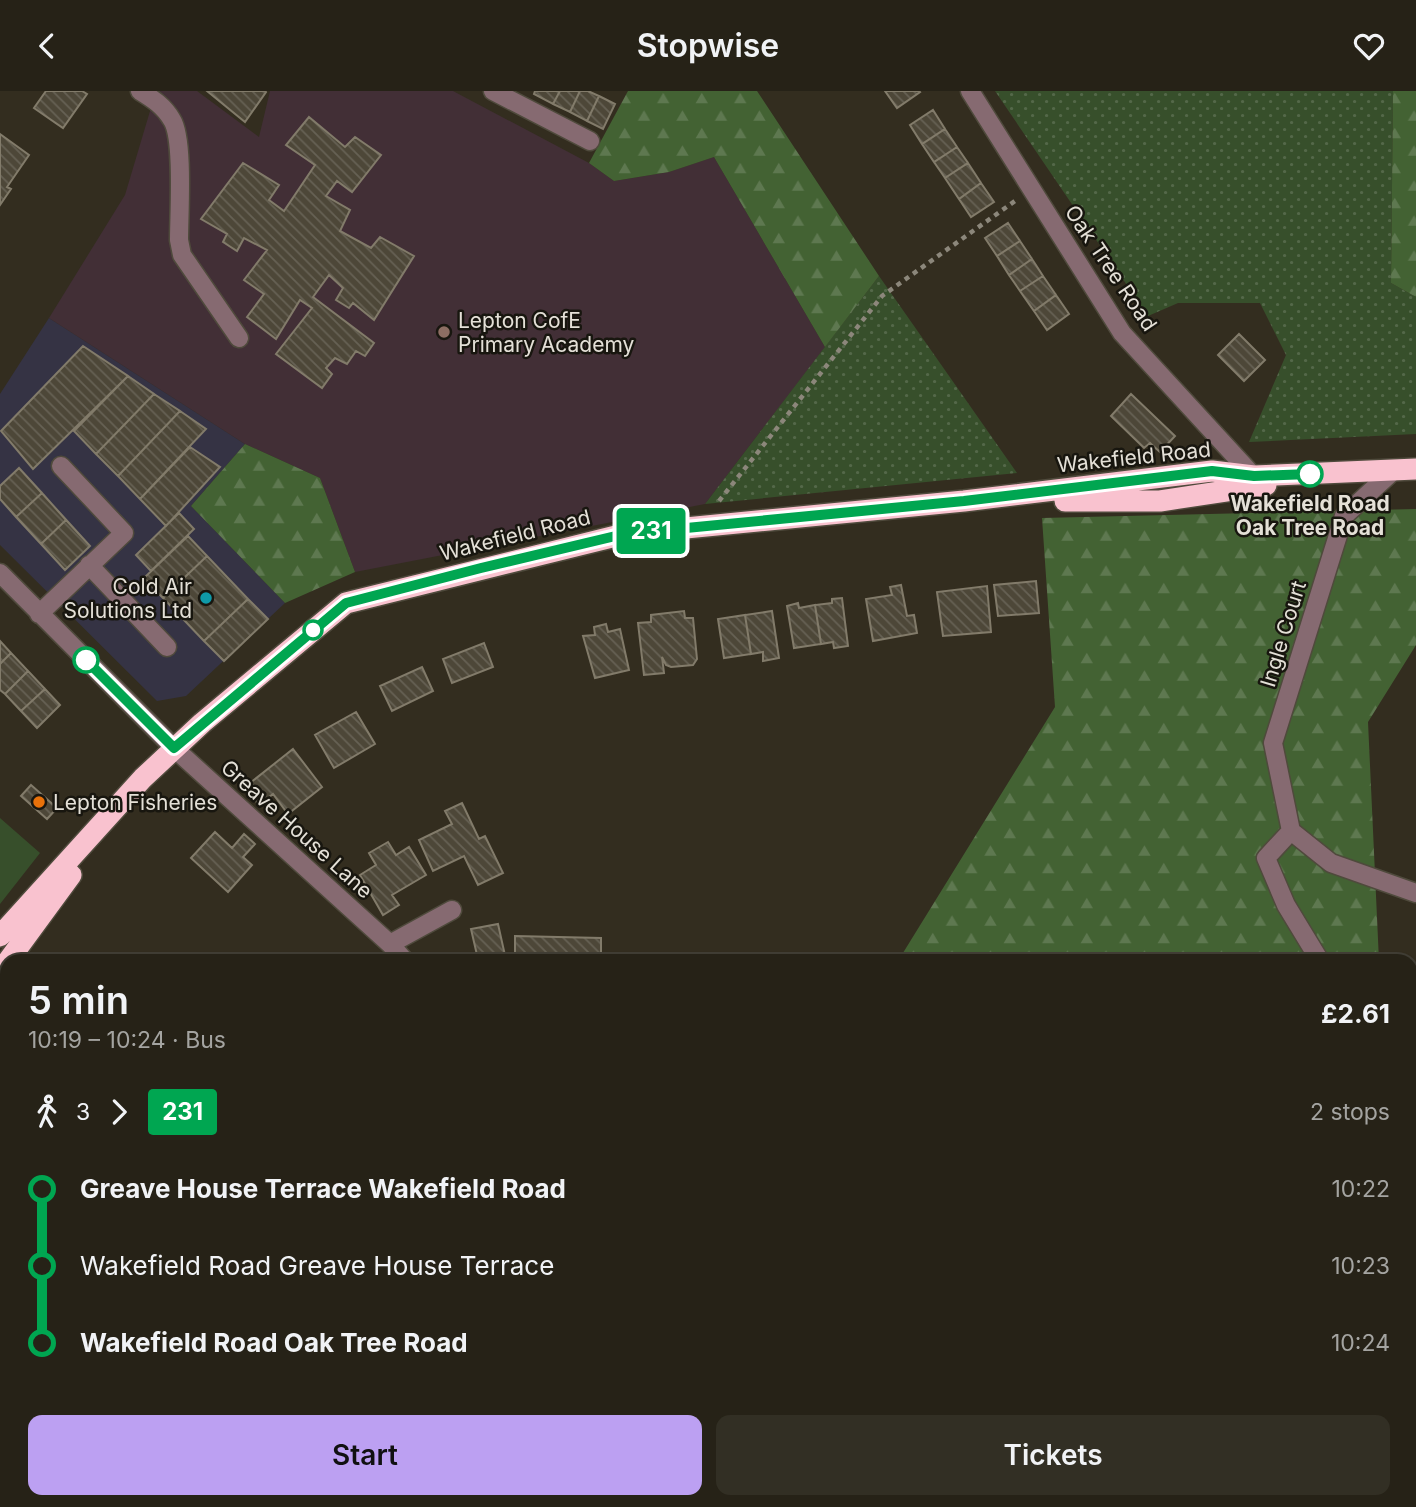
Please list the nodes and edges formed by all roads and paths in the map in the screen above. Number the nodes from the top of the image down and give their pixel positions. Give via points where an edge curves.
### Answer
1 (140, 91) edge
2 (493, 91) edge
3 (973, 93) edge
4 (590, 141) dead end
5 (1032, 189) junction
6 (239, 338) dead end
7 (61, 466) dead end
8 (1416, 469) edge
9 (1393, 471) junction
10 (1258, 481) junction
11 (699, 527) junction
12 (89, 565) junction
13 (0, 573) edge
14 (39, 614) junction
15 (167, 647) dead end
16 (174, 748) junction
17 (143, 778) junction
18 (1291, 831) junction
19 (1416, 893) edge
20 (452, 910) dead end
21 (0, 936) edge
22 (390, 944) junction
23 (12, 954) edge
24 (399, 954) edge
25 (1316, 954) edge

1 - 6 street via 161,105 174,122 180,142 182,255
2 - 4 street
3 - 5 street, Oak Tree Road
5 - 10 street, Oak Tree Road via 1122,333
5 - 11 path via 882,296
7 - 12 street via 124,533
8 - 9 highway, Wakefield Road
9 - 10 highway, Wakefield Road
9 - 18 street, Ingle Court via 1344,516 1273,743
10 - 11 highway, Wakefield Road via 1212,471
11 - 16 highway, Wakefield Road via 624,534 346,603
12 - 14 street
12 - 15 street
13 - 14 street, Greave House Lane
14 - 16 street, Greave House Lane
16 - 17 highway, Wakefield Road
16 - 22 street, Greave House Lane
17 - 21 highway, Wakefield Road
17 - 23 highway, Wakefield Road
18 - 19 street via 1331,863
18 - 25 street via 1266,858 1286,905
20 - 22 street
22 - 24 street, Greave House Lane

